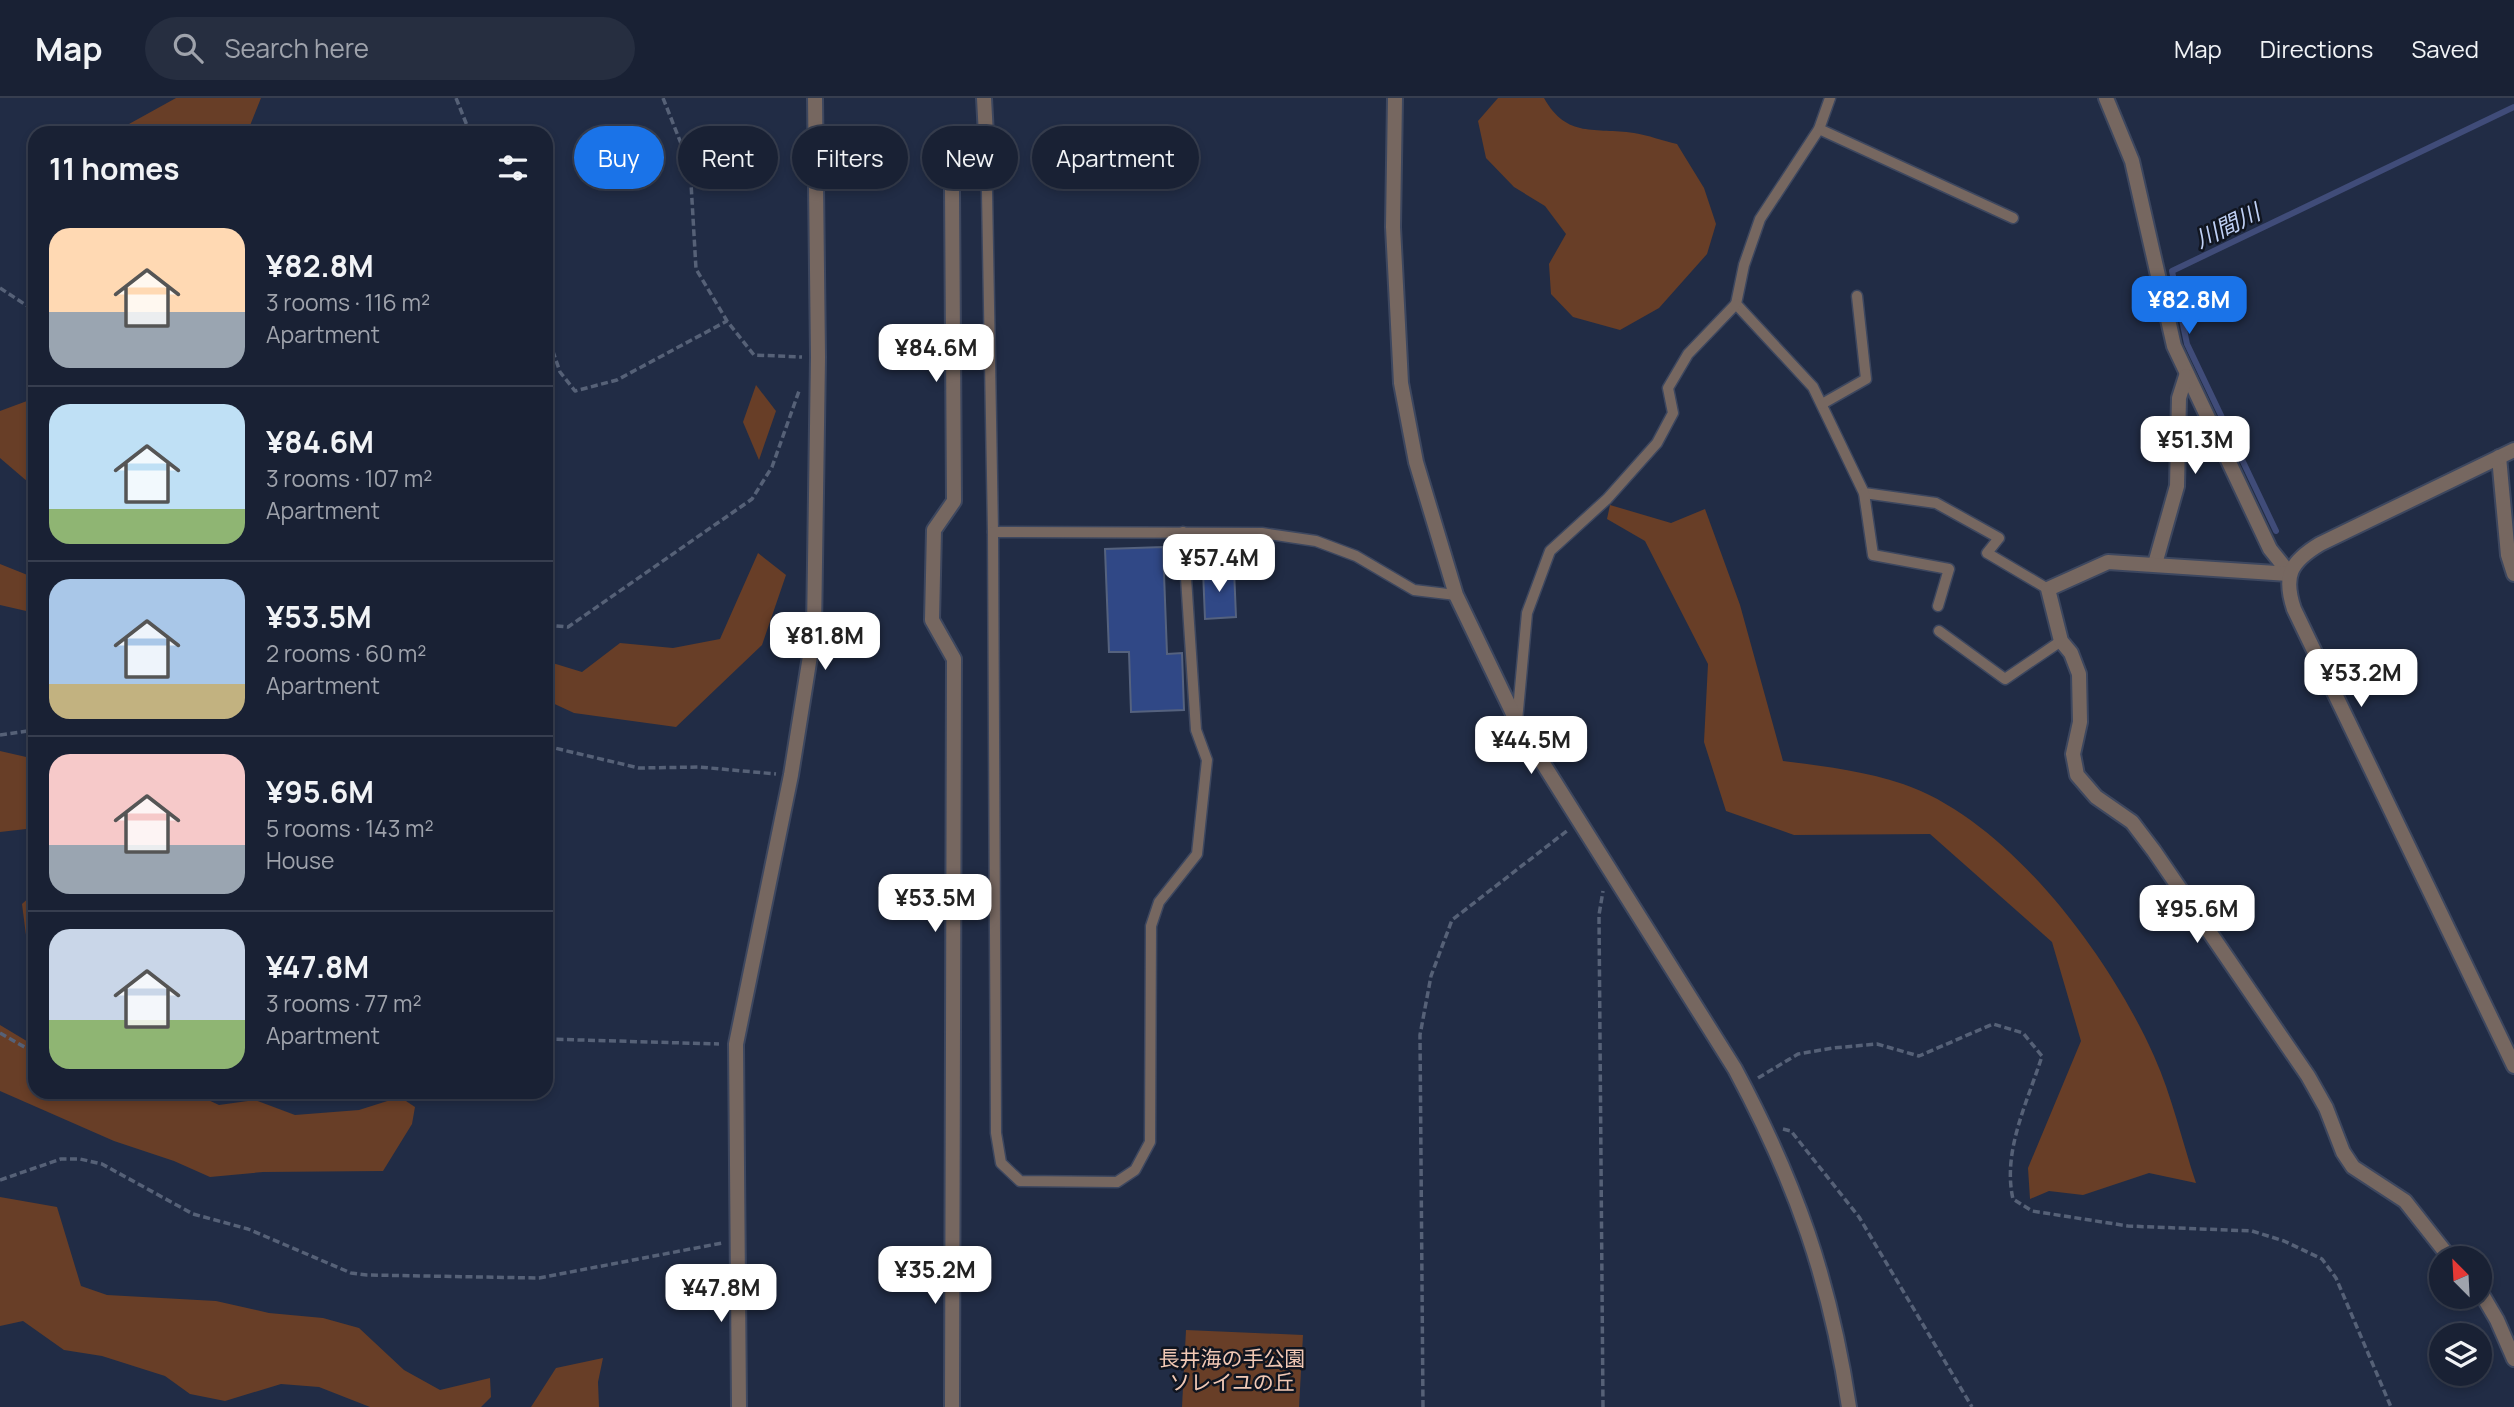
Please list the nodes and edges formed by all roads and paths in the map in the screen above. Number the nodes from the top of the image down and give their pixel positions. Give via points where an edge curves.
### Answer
1 (456, 98) edge
2 (663, 98) edge
3 (816, 98) edge
4 (984, 98) edge
5 (1395, 98) edge
6 (1830, 98) edge
7 (2106, 98) edge
8 (467, 126) edge
9 (986, 126) edge
10 (1819, 129) junction
11 (953, 189) edge
12 (987, 189) edge
13 (2013, 218) dead end
14 (0, 288) edge
15 (1857, 296) dead end
16 (1736, 304) junction
17 (28, 306) edge
18 (727, 321) junction
19 (553, 352) edge
20 (818, 357) junction
21 (2186, 376) junction
22 (802, 383) dead end
23 (1822, 404) junction
24 (2514, 450) edge
25 (2499, 457) junction
26 (1864, 493) junction
27 (993, 532) junction
28 (1183, 532) junction
29 (2155, 564) junction
30 (2290, 574) junction
31 (2514, 574) edge
32 (2048, 589) junction
33 (1456, 595) junction
34 (1938, 606) dead end
35 (553, 626) edge
36 (1939, 631) dead end
37 (2060, 641) junction
38 (1517, 722) junction
39 (28, 731) edge
40 (0, 736) edge
41 (553, 748) edge
42 (791, 775) junction
43 (1577, 821) junction
44 (1608, 869) junction
45 (0, 1033) edge
46 (553, 1039) edge
47 (736, 1044) junction
48 (28, 1049) edge
49 (2514, 1066) edge
50 (1744, 1086) junction
51 (1764, 1124) junction
52 (0, 1180) edge
53 (738, 1240) junction
54 (2440, 1246) edge
55 (2491, 1309) edge
56 (2514, 1359) edge
57 (739, 1407) edge
58 (952, 1407) edge
59 (1423, 1407) edge
60 (1603, 1407) edge
61 (1850, 1407) edge
62 (1972, 1407) edge
63 (2391, 1407) edge

1 - 8 path
2 - 18 path via 690,166 696,269
3 - 20 street
4 - 9 street
5 - 33 street via 1393,239 1401,383 1416,462
6 - 10 lane
7 - 21 street via 2132,161 2174,346
10 - 13 lane
10 - 16 lane via 1760,219
11 - 58 street via 954,501 934,530 932,620 954,659
12 - 27 lane
14 - 17 path
15 - 23 lane via 1866,379
16 - 23 lane via 1813,387
16 - 38 lane via 1688,354 1668,388 1673,413 1657,443 1607,499 1550,551 1527,613
18 - 19 path via 617,380 575,391 560,372
18 - 20 path via 754,355
20 - 42 street via 814,631
21 - 29 street via 2179,398 2177,486
21 - 30 street via 2270,548
22 - 35 path via 772,467 752,499 568,627
23 - 26 lane
24 - 25 street
25 - 30 street via 2319,544 2296,561
25 - 31 street via 2508,555
26 - 32 lane via 1936,503 1999,538 1987,553
26 - 34 lane via 1873,555 1949,569
27 - 28 lane
27 - 28 lane via 996,1133 1001,1163 1020,1181 1117,1182 1135,1170 1150,1142 1151,926 1159,902 1197,854 1201,834 1207,760 1196,730
28 - 33 lane via 1262,533 1316,541 1356,556 1414,590
29 - 30 street
29 - 32 street via 2108,562
30 - 49 street via 2294,609
32 - 37 street
33 - 38 street
36 - 37 lane via 2005,679
37 - 54 street via 2071,653 2079,674 2080,722 2073,754 2077,775 2096,796 2132,822 2154,852 2308,1076 2353,1167 2404,1201
38 - 43 street
39 - 40 path
41 - 42 path via 639,768 699,766
42 - 47 street
43 - 44 street
43 - 59 path via 1452,920 1431,976 1420,1035
44 - 50 street
44 - 60 path via 1599,915
45 - 48 path
46 - 47 path
47 - 53 street
50 - 51 street
50 - 63 path via 1798,1054 1877,1044 1919,1056 1993,1024 2023,1033 2042,1056 2014,1143 2008,1179 2013,1199 2032,1211 2128,1226 2252,1231 2322,1259 2336,1278
51 - 61 street via 1822,1268
51 - 62 path via 1791,1131 1859,1217
52 - 53 path via 61,1159 80,1158 102,1164 193,1214 248,1229 351,1273 367,1275 539,1278
53 - 57 street
55 - 56 street

